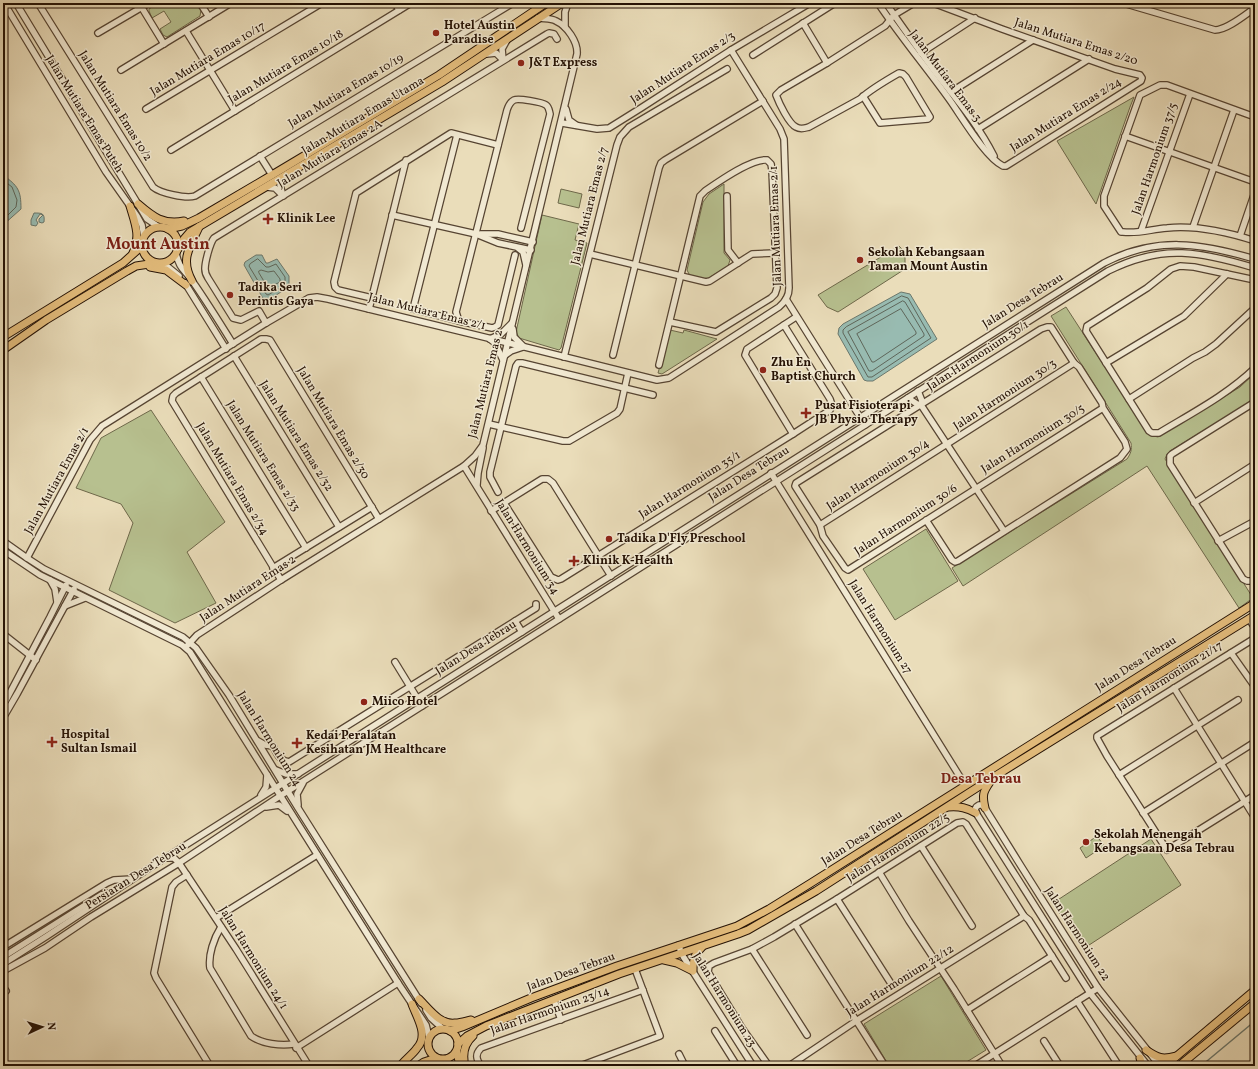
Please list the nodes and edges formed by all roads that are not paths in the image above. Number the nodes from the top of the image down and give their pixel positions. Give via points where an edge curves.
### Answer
1 (4, 3) edge
2 (16, 3) edge
3 (38, 3) edge
4 (149, 3) edge
5 (200, 3) edge
6 (231, 3) edge
7 (322, 3) edge
8 (394, 3) edge
9 (411, 3) edge
10 (513, 3) edge
11 (546, 3) edge
12 (562, 3) edge
13 (568, 3) edge
14 (810, 3) edge
15 (835, 3) edge
16 (878, 3) edge
17 (886, 3) edge
18 (914, 3) edge
19 (933, 3) edge
20 (1123, 3) edge
21 (142, 8) junction
22 (1255, 8) edge
23 (399, 10) junction
24 (894, 16) junction
25 (209, 17) junction
26 (538, 18) junction
27 (975, 18) junction
28 (890, 21) junction
29 (803, 24) junction
30 (565, 27) junction
31 (186, 31) junction
32 (98, 34) dead end
33 (509, 37) junction
34 (557, 39) dead end
35 (1033, 40) junction
36 (164, 44) junction
37 (731, 50) junction
38 (921, 53) junction
39 (482, 55) junction
40 (754, 55) dead end
41 (1089, 59) junction
42 (503, 60) junction
43 (827, 63) junction
44 (727, 69) dead end
45 (121, 70) dead end
46 (210, 71) junction
47 (1142, 78) joint
48 (951, 92) junction
49 (1190, 94) junction
50 (863, 96) junction
51 (763, 101) junction
52 (566, 105) junction
53 (146, 109) dead end
54 (81, 110) junction
55 (1234, 110) junction
56 (235, 111) junction
57 (72, 116) junction
58 (1255, 118) edge
59 (562, 123) junction
60 (576, 125) junction
61 (978, 129) junction
62 (457, 135) junction
63 (1125, 136) junction
64 (558, 137) junction
65 (498, 145) junction
66 (171, 150) dead end
67 (1169, 151) junction
68 (260, 156) junction
69 (406, 160) junction
70 (996, 160) junction
71 (1001, 165) joint
72 (1214, 167) junction
73 (272, 176) junction
74 (282, 177) junction
75 (1255, 182) edge
76 (266, 187) junction
77 (1255, 192) edge
78 (283, 196) junction
79 (727, 196) dead end
80 (191, 197) joint
81 (138, 204) junction
82 (130, 206) junction
83 (392, 214) junction
84 (196, 219) junction
85 (538, 221) junction
86 (434, 224) junction
87 (159, 227) junction
88 (199, 227) junction
89 (522, 228) dead end
90 (1193, 228) junction
91 (168, 229) junction
92 (1142, 231) junction
93 (476, 234) junction
94 (1240, 236) junction
95 (144, 237) junction
96 (517, 238) junction
97 (1255, 241) edge
98 (533, 242) junction
99 (142, 246) junction
100 (515, 247) junction
101 (531, 250) junction
102 (177, 251) junction
103 (775, 253) junction
104 (590, 254) junction
105 (516, 255) dead end
106 (1255, 259) edge
107 (123, 263) junction
108 (160, 263) junction
109 (738, 263) junction
110 (635, 265) junction
111 (1255, 268) edge
112 (127, 270) junction
113 (525, 273) junction
114 (1227, 274) junction
115 (680, 276) junction
116 (1255, 280) edge
117 (1073, 282) junction
118 (189, 283) junction
119 (1078, 290) junction
120 (372, 298) junction
121 (786, 299) junction
122 (1255, 308) edge
123 (369, 309) junction
124 (796, 317) junction
125 (459, 321) junction
126 (513, 322) junction
127 (670, 322) junction
128 (266, 323) junction
129 (784, 325) junction
130 (3, 337) edge
131 (490, 339) junction
132 (507, 343) junction
133 (233, 344) junction
134 (525, 347) junction
135 (226, 349) junction
136 (3, 350) edge
137 (613, 355) dead end
138 (234, 356) junction
139 (564, 357) junction
140 (503, 360) junction
141 (1074, 363) junction
142 (1106, 363) junction
143 (659, 365) dead end
144 (1255, 368) edge
145 (628, 373) junction
146 (201, 377) junction
147 (625, 388) junction
148 (918, 391) junction
149 (653, 395) dead end
150 (908, 398) junction
151 (1129, 399) junction
152 (1255, 402) edge
153 (921, 405) junction
154 (1103, 408) junction
155 (860, 417) junction
156 (488, 424) junction
157 (865, 425) junction
158 (502, 426) junction
159 (793, 434) junction
160 (947, 444) junction
161 (483, 445) junction
162 (1255, 464) edge
163 (464, 466) junction
164 (771, 474) junction
165 (776, 481) junction
166 (477, 485) junction
167 (976, 488) junction
168 (498, 492) dead end
169 (504, 503) junction
170 (1194, 503) junction
171 (372, 507) junction
172 (491, 511) junction
173 (379, 519) junction
174 (926, 520) junction
175 (1255, 521) edge
176 (820, 525) junction
177 (339, 527) junction
178 (1004, 531) junction
179 (676, 534) junction
180 (3, 541) edge
181 (1218, 541) junction
182 (681, 542) junction
183 (306, 548) junction
184 (3, 550) edge
185 (599, 556) junction
186 (27, 558) junction
187 (273, 568) junction
188 (611, 576) junction
189 (50, 580) junction
190 (281, 580) junction
191 (67, 581) junction
192 (1255, 581) edge
193 (76, 585) junction
194 (64, 587) junction
195 (73, 592) junction
196 (85, 598) junction
197 (57, 603) junction
198 (1255, 603) edge
199 (536, 604) dead end
200 (65, 606) junction
201 (555, 611) junction
202 (1252, 617) edge
203 (560, 619) junction
204 (515, 620) junction
205 (1255, 628) edge
206 (522, 632) junction
207 (3, 634) edge
208 (1255, 638) edge
209 (190, 642) junction
210 (186, 647) junction
211 (1231, 653) junction
212 (29, 654) junction
213 (36, 660) junction
214 (395, 662) dead end
215 (409, 686) junction
216 (1174, 688) junction
217 (1255, 688) edge
218 (417, 699) junction
219 (1238, 700) dead end
220 (3, 706) edge
221 (422, 706) junction
222 (3, 718) edge
223 (1198, 726) junction
224 (256, 740) junction
225 (1255, 742) edge
226 (1221, 764) junction
227 (275, 770) junction
228 (266, 773) junction
229 (298, 774) junction
230 (1119, 775) junction
231 (992, 778) junction
232 (304, 781) junction
233 (284, 783) junction
234 (965, 785) junction
235 (275, 788) junction
236 (288, 791) junction
237 (1255, 795) edge
238 (280, 796) junction
239 (256, 800) junction
240 (1244, 801) junction
241 (948, 807) junction
242 (261, 808) junction
243 (298, 808) junction
244 (985, 808) junction
245 (1143, 812) junction
246 (976, 814) junction
247 (292, 815) junction
248 (1255, 818) edge
249 (921, 846) junction
250 (183, 847) junction
251 (317, 855) junction
252 (166, 858) junction
253 (179, 863) junction
254 (879, 872) junction
255 (187, 875) junction
256 (134, 878) junction
257 (112, 892) junction
258 (837, 899) junction
259 (1024, 916) junction
260 (216, 918) junction
261 (795, 924) junction
262 (972, 926) dead end
263 (221, 927) junction
264 (679, 945) junction
265 (3, 947) edge
266 (702, 947) junction
267 (752, 949) junction
268 (681, 953) junction
269 (1052, 956) junction
270 (3, 957) edge
271 (663, 960) junction
272 (3, 964) edge
273 (635, 969) junction
274 (941, 969) junction
275 (692, 971) junction
276 (3, 972) edge
277 (1066, 978) dead end
278 (890, 982) dead end
279 (398, 983) junction
280 (1098, 988) junction
281 (643, 990) junction
282 (1255, 990) edge
283 (1090, 993) junction
284 (419, 999) junction
285 (554, 1000) junction
286 (1077, 1001) junction
287 (1255, 1002) edge
288 (412, 1004) junction
289 (967, 1010) junction
290 (484, 1017) junction
291 (561, 1020) junction
292 (856, 1022) junction
293 (486, 1026) junction
294 (443, 1029) junction
295 (715, 1030) dead end
296 (450, 1031) junction
297 (807, 1035) dead end
298 (429, 1037) junction
299 (1044, 1042) dead end
300 (458, 1044) junction
301 (295, 1046) junction
302 (428, 1046) junction
303 (1146, 1050) junction
304 (456, 1052) junction
305 (679, 1054) dead end
306 (994, 1054) junction
307 (1177, 1056) junction
308 (1140, 1058) junction
309 (440, 1059) junction
310 (480, 1064) edge
311 (594, 1064) edge
312 (400, 1065) edge
313 (882, 1065) edge
314 (210, 1066) edge
315 (309, 1066) edge
316 (418, 1066) edge
317 (430, 1066) edge
318 (438, 1066) edge
319 (452, 1066) edge
320 (460, 1066) edge
321 (465, 1066) edge
322 (580, 1066) edge
323 (685, 1066) edge
324 (737, 1066) edge
325 (753, 1066) edge
326 (769, 1066) edge
327 (789, 1066) edge
328 (975, 1066) edge
329 (1002, 1066) edge
330 (1060, 1066) edge
331 (1119, 1066) edge
332 (1142, 1066) edge
333 (1148, 1066) edge
334 (1160, 1066) edge
335 (1165, 1066) edge
336 (1179, 1066) edge

1 - 57 street, Jalan Mutiara Emas Puteh
2 - 54 street, Jalan Mutiara Emas Puteh
3 - 80 street, Jalan Mutiara Emas 10/2 via 153,187 160,191
4 - 21 street
5 - 25 street
6 - 25 street
7 - 46 street, Jalan Mutiara Emas 10/17
8 - 23 street
9 - 23 street, Jalan Mutiara Emas 10/18
10 - 68 street, Jalan Mutiara Emas 10/19
11 - 73 main road, Jalan Mutiara Emas Utama via 439,75
12 - 26 main road, Jalan Mutiara Emas Utama
13 - 30 street
14 - 37 street, Jalan Mutiara Emas 2/3
15 - 29 street
16 - 28 street, Jalan Mutiara Emas 3
17 - 24 street, Jalan Mutiara Emas 3
18 - 24 street
19 - 27 street, Jalan Mutiara Emas 2/20
20 - 22 street via 1215,30 1220,30
21 - 32 street
21 - 36 street
23 - 56 street, Jalan Mutiara Emas 10/18
24 - 28 street
24 - 38 street, Jalan Mutiara Emas 3
25 - 31 street
26 - 30 street via 554,20
26 - 33 main road, Jalan Mutiara Emas Utama
27 - 35 street, Jalan Mutiara Emas 2/20
27 - 38 street
28 - 43 street
28 - 70 street, Jalan Mutiara Emas 3 via 987,152
29 - 40 street
29 - 43 street
30 - 52 street, Jalan Mutiara Emas 2 via 578,50
31 - 36 street
31 - 46 street
33 - 39 main road, Jalan Mutiara Emas Utama
33 - 42 street via 502,49
34 - 42 street, Jalan Mutiara Emas 2A via 554,34 549,33
35 - 41 street, Jalan Mutiara Emas 2/20
35 - 48 street
36 - 45 street
37 - 51 street, Jalan Mutiara Emas 2/1
37 - 60 street, Jalan Mutiara Emas 2/3 via 609,128 597,129
38 - 48 street, Jalan Mutiara Emas 3
39 - 42 street via 496,53
39 - 74 main road, Jalan Mutiara Emas Utama via 442,82
41 - 47 street, Jalan Mutiara Emas 2/20 via 1140,75
41 - 61 street
42 - 78 street, Jalan Mutiara Emas 2A
43 - 50 street via 776,95 795,127 802,129 809,126
44 - 104 street, Jalan Mutiara Emas 2/7 via 629,127 622,134 616,145
46 - 53 street, Jalan Mutiara Emas 10/17
46 - 56 street
47 - 71 street, Jalan Mutiara Emas 2/24 via 1006,166
48 - 61 street, Jalan Mutiara Emas 3
49 - 55 street
49 - 63 street via 1160,85 1138,97
49 - 67 street, Jalan Harmonium 37/5
50 - 50 street via 879,122 884,124 930,117 903,74 898,73
51 - 110 street via 661,164
51 - 121 street, Jalan Mutiara Emas 2/1 via 780,129 784,144 790,288
52 - 59 street, Jalan Mutiara Emas 2
52 - 60 street via 569,120
54 - 57 street
54 - 81 street, Jalan Mutiara Emas Puteh
55 - 58 street
55 - 72 street
56 - 66 street, Jalan Mutiara Emas 10/18
57 - 82 street, Jalan Mutiara Emas Puteh
59 - 60 street, Jalan Mutiara Emas 2/3
59 - 64 street, Jalan Mutiara Emas 2
60 - 64 street via 568,126
61 - 70 street, Jalan Mutiara Emas 3
62 - 65 street
62 - 69 street via 451,133
62 - 86 street
63 - 67 street
63 - 92 street via 1104,196 1104,206 1121,232
64 - 85 street, Jalan Mutiara Emas 2
65 - 89 street via 506,110 514,100 545,104 549,108 550,114
65 - 93 street
67 - 72 street
67 - 92 street, Jalan Harmonium 37/5
68 - 73 street
68 - 80 street, Jalan Mutiara Emas 10/19
69 - 83 street
69 - 120 street via 356,193 354,200 334,282 338,290
70 - 71 street, Jalan Mutiara Emas 3
72 - 75 street
72 - 90 street
73 - 84 main road, Jalan Mutiara Emas Utama
74 - 76 main road, Jalan Mutiara Emas Utama
74 - 78 street via 280,185
76 - 78 street via 275,188
76 - 88 main road, Jalan Mutiara Emas Utama
77 - 94 street
78 - 128 street, Jalan Mutiara Emas 2A via 214,238 205,268 208,278 233,318 241,320 259,311
79 - 109 street via 728,250
81 - 84 main road via 151,216 165,221 176,223
81 - 87 street, Jalan Mutiara Emas Puteh via 147,219
82 - 95 street, Jalan Mutiara Emas Puteh via 142,225
82 - 107 main road via 138,234 134,251
83 - 86 street
83 - 120 street
84 - 91 main road
85 - 96 street via 528,236
85 - 98 street, Jalan Mutiara Emas 2
86 - 93 street
86 - 125 street via 413,309
87 - 91 main road
87 - 95 main road via 150,230
88 - 102 main road, Jalan Mutiara Emas Utama via 190,232
88 - 118 main road via 187,252
90 - 92 street via 1168,227
90 - 94 street via 1217,230
91 - 102 main road via 175,235
93 - 96 street via 498,234
93 - 100 street
93 - 125 street via 456,312
94 - 97 street
95 - 99 main road
96 - 98 street
98 - 101 street, Jalan Mutiara Emas 2
99 - 107 main road
99 - 108 main road via 148,259
100 - 101 street
100 - 113 street via 520,249 524,256
101 - 113 street, Jalan Mutiara Emas 2
102 - 108 main road via 173,258
102 - 118 street via 178,263
103 - 109 street via 752,254
103 - 115 street via 772,167 767,160 758,160 702,194
103 - 127 street via 777,288 772,298 716,332
104 - 110 street
104 - 139 street, Jalan Mutiara Emas 2/7
105 - 125 street via 498,325 492,328
106 - 117 street, Jalan Desa Tebrau via 1194,245 1163,245 1115,257
107 - 130 main road
108 - 112 main road via 136,266
108 - 118 street
109 - 115 street via 708,282
110 - 115 street
110 - 137 street
111 - 119 street, Jalan Desa Tebrau via 1204,255 1165,254 1120,265
112 - 118 main road via 158,268
112 - 136 main road
113 - 126 street, Jalan Mutiara Emas 2
114 - 116 street
114 - 142 street via 1184,316
114 - 142 street via 1180,266 1088,326 1086,331
115 - 127 street
117 - 119 street
117 - 155 street, Jalan Desa Tebrau
118 - 133 street
118 - 135 street
119 - 148 street, Jalan Desa Tebrau
120 - 123 street
121 - 124 street
121 - 145 street, Jalan Mutiara Emas 2/1 via 779,307 669,378 657,380
122 - 151 street via 1205,352
123 - 128 street, Jalan Mutiara Emas 2/1 via 313,297 305,299
123 - 131 street, Jalan Mutiara Emas 2/1
124 - 129 street
124 - 155 street
126 - 131 street via 501,334
126 - 132 street, Jalan Mutiara Emas 2
126 - 134 street via 514,337
127 - 143 street
128 - 133 street, Jalan Mutiara Emas 2/1
129 - 159 street via 747,349 745,355
129 - 159 street, Jalan Harmonium 35/1 via 832,405 830,410
131 - 132 street, Jalan Mutiara Emas 2/1
131 - 140 street via 495,343
132 - 134 street, Jalan Mutiara Emas 2/1
132 - 140 street, Jalan Mutiara Emas 2
133 - 135 street, Jalan Mutiara Emas 2/1
134 - 139 street, Jalan Mutiara Emas 2/1
134 - 140 street via 510,352
135 - 186 street, Jalan Mutiara Emas 2/1 via 96,432
138 - 146 street
138 - 171 street, Jalan Mutiara Emas 2/30 via 261,340 268,339 271,342
138 - 177 street, Jalan Mutiara Emas 2/32
139 - 145 street, Jalan Mutiara Emas 2/1
140 - 156 street, Jalan Mutiara Emas 2
141 - 153 street, Jalan Harmonium 30/1 via 1051,327 1047,327
141 - 154 street via 1079,367
141 - 160 street, Jalan Harmonium 30/3
142 - 151 street
144 - 151 street via 1217,398 1156,434 1149,431
145 - 147 street
146 - 183 street, Jalan Mutiara Emas 2/33
146 - 187 street, Jalan Mutiara Emas 2/34 via 176,393 172,401
147 - 149 street
147 - 158 street via 617,413 569,441
147 - 158 street via 520,363 516,366
148 - 150 street, Jalan Desa Tebrau
148 - 153 street
150 - 153 street
150 - 157 street, Jalan Desa Tebrau
152 - 170 street via 1170,456 1170,464
153 - 160 street
153 - 176 street, Jalan Harmonium 30/1 via 796,484 798,492
154 - 167 street, Jalan Harmonium 30/5
154 - 178 street via 1125,442 1125,453
155 - 157 street
155 - 164 street, Jalan Desa Tebrau
156 - 158 street
156 - 161 street, Jalan Mutiara Emas 2
157 - 165 street, Jalan Desa Tebrau
158 - 168 street via 490,474
159 - 185 street, Jalan Harmonium 35/1
160 - 167 street
160 - 176 street, Jalan Harmonium 30/4
161 - 163 street, Jalan Mutiara Emas 2
161 - 166 street
162 - 170 street
163 - 166 street, Jalan Harmonium 34
163 - 173 street, Jalan Mutiara Emas 2
164 - 165 street, Jalan Harmonium 27
164 - 179 street, Jalan Desa Tebrau
165 - 182 street, Jalan Desa Tebrau
165 - 234 street, Jalan Harmonium 27
166 - 172 street, Jalan Harmonium 34
167 - 174 street, Jalan Harmonium 30/6
167 - 178 street
169 - 172 street
169 - 185 street, Jalan Harmonium 35/1 via 551,577 561,580
169 - 185 street via 542,479 548,479
170 - 181 street
171 - 173 street, Jalan Mutiara Emas 2/30
171 - 177 street
172 - 201 street, Jalan Harmonium 34
173 - 190 street, Jalan Mutiara Emas 2
174 - 176 street, Jalan Harmonium 30/6 via 848,570 823,536
174 - 178 street via 955,562
175 - 181 street
177 - 183 street
179 - 182 street
179 - 188 street, Jalan Desa Tebrau
180 - 186 street, Jalan Harmonium 24
181 - 192 street via 1243,579
182 - 203 street, Jalan Desa Tebrau
183 - 187 street
184 - 189 street, Jalan Harmonium 24
185 - 188 street
186 - 191 street, Jalan Harmonium 24
187 - 190 street, Jalan Mutiara Emas 2/34
188 - 201 street, Jalan Desa Tebrau
189 - 194 street, Jalan Harmonium 24
189 - 197 street via 55,589
190 - 209 street, Jalan Mutiara Emas 2
191 - 193 street, Jalan Harmonium 24
191 - 194 street
193 - 195 street
193 - 209 street, Jalan Harmonium 24
194 - 195 street, Jalan Harmonium 24
194 - 197 street
195 - 196 street, Jalan Harmonium 24
195 - 200 street
196 - 200 street
196 - 210 street, Jalan Harmonium 24
197 - 212 street
198 - 234 main road, Jalan Desa Tebrau
199 - 204 street via 536,608
200 - 213 street
201 - 203 street, Jalan Harmonium 34
201 - 206 street, Jalan Desa Tebrau
202 - 205 street
202 - 231 main road, Jalan Desa Tebrau
203 - 221 street, Jalan Desa Tebrau
204 - 206 street
204 - 215 street
206 - 218 street, Jalan Desa Tebrau
207 - 212 street
208 - 211 street, Jalan Harmonium 21/17
209 - 210 street, Jalan Mutiara Emas 2
209 - 224 street, Jalan Harmonium 24
210 - 228 street, Jalan Harmonium 24
211 - 216 street, Jalan Harmonium 21/17
211 - 217 street
212 - 213 street
212 - 220 street
213 - 222 street
214 - 215 street
215 - 218 street
215 - 224 street via 289,762 280,759 273,746
216 - 223 street
216 - 230 street, Jalan Harmonium 21/17 via 1097,736
218 - 221 street
218 - 229 street, Jalan Desa Tebrau
219 - 223 street
221 - 232 street, Jalan Desa Tebrau
223 - 226 street
223 - 230 street
224 - 227 street, Jalan Harmonium 24
225 - 226 street
226 - 240 street
226 - 245 street
227 - 229 street via 286,774
227 - 233 street, Jalan Harmonium 24
228 - 235 street, Jalan Harmonium 24
228 - 239 street via 266,787
229 - 233 street, Jalan Desa Tebrau
230 - 245 street
231 - 241 main road, Jalan Desa Tebrau
231 - 244 main road via 984,791
232 - 236 street, Jalan Desa Tebrau
232 - 243 street via 297,794
233 - 235 street, Jalan Desa Tebrau
233 - 236 street, Jalan Harmonium 24
234 - 264 main road, Jalan Desa Tebrau via 769,909 737,926
235 - 238 street, Jalan Harmonium 24
235 - 239 street, Persiaran Desa Tebrau
236 - 238 street, Jalan Desa Tebrau
236 - 243 street, Jalan Harmonium 24
237 - 240 street
238 - 242 street, Persiaran Desa Tebrau
238 - 247 street, Jalan Harmonium 24
239 - 250 street, Persiaran Desa Tebrau
240 - 245 street via 1167,850
240 - 248 street
241 - 246 main road via 966,808
241 - 266 main road, Jalan Desa Tebrau via 775,915 738,934
242 - 247 street via 279,805
242 - 253 street, Persiaran Desa Tebrau
243 - 284 street, Jalan Harmonium 24
244 - 246 street via 982,805 977,806
244 - 280 street, Jalan Harmonium 22
246 - 283 street, Jalan Harmonium 22
247 - 251 street, Jalan Harmonium 24
249 - 254 street, Jalan Harmonium 22/5
249 - 259 street, Jalan Harmonium 22/5 via 957,823 966,824
249 - 262 street
250 - 252 street, Persiaran Desa Tebrau
250 - 253 street via 178,854
251 - 260 street
251 - 279 street, Jalan Harmonium 24
252 - 253 street via 174,858
252 - 256 street, Persiaran Desa Tebrau
253 - 255 street, Jalan Harmonium 24/1
253 - 276 street, Persiaran Desa Tebrau via 120,898 46,948
254 - 258 street, Jalan Harmonium 22/5
254 - 274 street
255 - 260 street, Jalan Harmonium 24/1
255 - 314 street via 172,886 154,973
256 - 257 street, Persiaran Desa Tebrau
256 - 265 street via 106,883
257 - 270 street via 101,895
257 - 272 street, Persiaran Desa Tebrau
258 - 261 street, Jalan Harmonium 22/5
258 - 278 street
259 - 269 street, Jalan Harmonium 22/5
259 - 274 street, Jalan Harmonium 22/12
260 - 263 street, Jalan Harmonium 24/1
261 - 267 street, Jalan Harmonium 22/5
261 - 292 street
263 - 301 street, Jalan Harmonium 24/1
263 - 301 street via 215,935 210,968 250,1036 256,1040
264 - 268 street, Jalan Harmonium 23
264 - 290 main road, Jalan Desa Tebrau
266 - 268 main road, Jalan Desa Tebrau
266 - 275 main road via 694,957
267 - 297 street
267 - 326 street, Jalan Harmonium 22/5 via 708,966 708,972
268 - 271 main road, Jalan Desa Tebrau
268 - 275 street, Jalan Harmonium 23
269 - 277 street, Jalan Harmonium 22/5
269 - 289 street
271 - 273 main road, Jalan Desa Tebrau
271 - 275 main road via 677,963
273 - 281 street
273 - 285 main road, Jalan Desa Tebrau
274 - 289 street
274 - 292 street, Jalan Harmonium 22/12
275 - 325 street, Jalan Harmonium 23
279 - 288 street, Jalan Harmonium 24
279 - 301 street
280 - 283 street
280 - 303 street, Jalan Harmonium 22
281 - 291 street, Jalan Harmonium 23/14
281 - 311 street via 660,1036
282 - 307 main road
283 - 286 street
283 - 308 street, Jalan Harmonium 22
284 - 290 main road via 438,1018 449,1023
284 - 294 street, Jalan Harmonium 24 via 431,1018
285 - 291 street
285 - 293 main road, Jalan Desa Tebrau
286 - 306 street
286 - 331 street
287 - 336 main road
288 - 298 street, Jalan Harmonium 24 via 426,1025
288 - 312 main road via 423,1037 418,1048
289 - 306 street
290 - 296 main road, Jalan Desa Tebrau
291 - 310 street, Jalan Harmonium 23/14 via 481,1048 477,1054
292 - 313 street
292 - 327 street, Jalan Harmonium 22/12
293 - 300 main road, Jalan Desa Tebrau via 466,1036
293 - 321 main road via 467,1041
294 - 296 main road
294 - 298 main road via 435,1031
295 - 324 street
296 - 300 main road via 456,1036
298 - 302 main road
299 - 330 street
300 - 304 main road
301 - 315 street, Jalan Harmonium 24/1
302 - 309 main road via 430,1053
302 - 312 main road
303 - 307 main road via 1164,1059
303 - 334 street, Jalan Harmonium 22
304 - 309 main road via 451,1057
304 - 320 main road
305 - 323 street
306 - 328 street
306 - 329 street
307 - 335 main road
308 - 332 main road
308 - 333 street, Jalan Harmonium 22
309 - 316 main road
309 - 319 main road
311 - 322 street
317 - 318 main road

